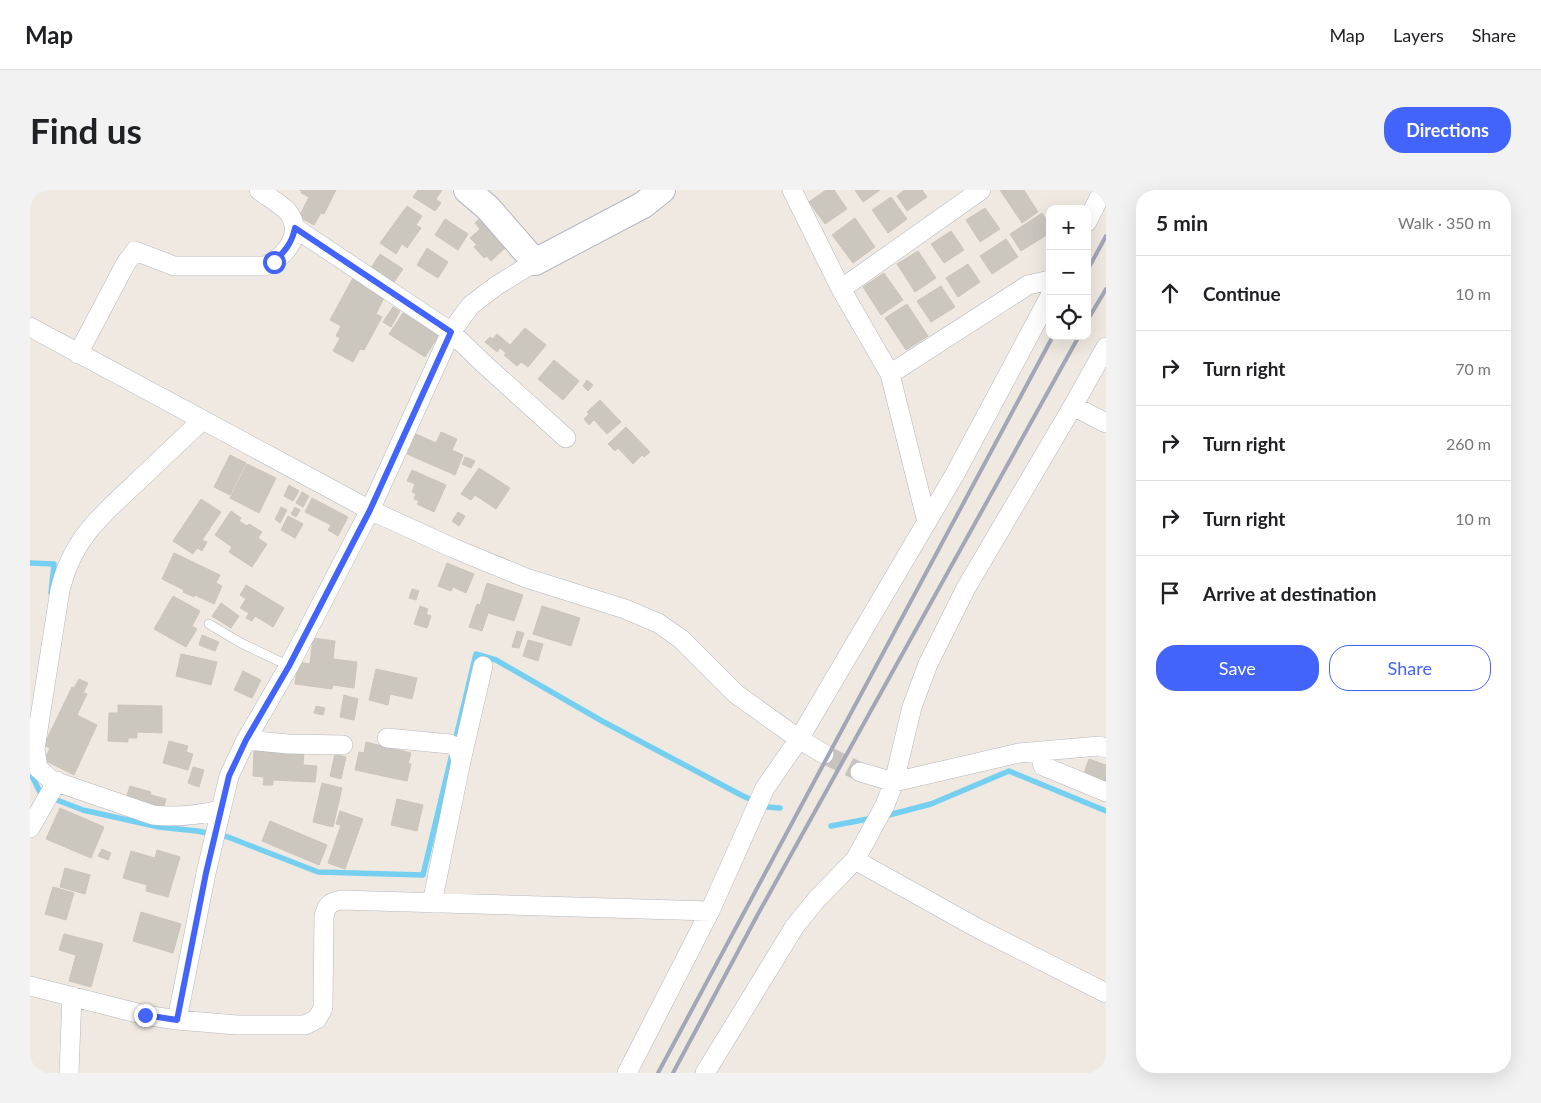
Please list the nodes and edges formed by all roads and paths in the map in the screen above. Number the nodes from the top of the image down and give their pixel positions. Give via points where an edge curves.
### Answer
1 (260, 190) edge
2 (467, 190) edge
3 (662, 190) edge
4 (980, 190) edge
5 (1103, 190) edge
6 (794, 191) edge
7 (1091, 214) edge
8 (295, 228) junction
9 (535, 262) junction
10 (1046, 281) edge
11 (841, 289) junction
12 (1046, 304) edge
13 (30, 327) edge
14 (451, 332) junction
15 (1106, 347) edge
16 (78, 354) junction
17 (890, 374) junction
18 (1073, 406) junction
19 (201, 419) junction
20 (1106, 423) edge
21 (566, 438) dead end
22 (370, 510) junction
23 (927, 522) junction
24 (210, 624) dead end
25 (289, 666) junction
26 (482, 666) dead end
27 (387, 738) dead end
28 (799, 739) junction
29 (246, 740) junction
30 (343, 745) dead end
31 (1106, 748) edge
32 (1040, 752) junction
33 (824, 754) tunnel mouth
34 (461, 761) junction
35 (860, 772) tunnel mouth
36 (57, 782) junction
37 (894, 782) junction
38 (1106, 792) edge
39 (221, 810) junction
40 (30, 828) edge
41 (855, 860) junction
42 (432, 903) junction
43 (710, 911) junction
44 (30, 986) edge
45 (1106, 993) edge
46 (72, 996) junction
47 (177, 1020) junction
48 (69, 1073) edge
49 (627, 1073) edge
50 (705, 1073) edge

1 - 8 street via 287,211
2 - 9 street via 488,208
3 - 9 street via 643,205
4 - 11 street
5 - 7 street
6 - 11 street
8 - 14 street
8 - 16 street via 289,246 274,262 265,266 174,266 135,251
9 - 14 street via 471,305
10 - 17 street via 1028,285
11 - 17 street
12 - 23 street
13 - 16 street
14 - 21 street
14 - 22 street
15 - 18 street
16 - 19 street
17 - 23 street
18 - 20 street
18 - 37 street via 966,588 928,664 912,707
19 - 22 street
19 - 36 street via 98,518 64,572 35,749 38,768
22 - 25 street
22 - 28 street via 526,578 625,609 658,623 680,639 736,694
23 - 28 street
24 - 25 lane
25 - 29 street
26 - 34 street
27 - 34 street via 450,744 458,749
28 - 33 street
28 - 43 street via 765,788
29 - 30 street
29 - 39 street via 229,776
31 - 32 street
32 - 37 street via 1019,753
32 - 38 street via 1043,766
34 - 42 street
35 - 37 street
36 - 39 street via 153,815 196,815
36 - 40 street
37 - 41 street via 886,805
39 - 47 street
41 - 45 street via 979,929
41 - 50 street via 795,926
42 - 43 street
42 - 47 street via 341,900 326,906 322,1008 317,1018 305,1026
43 - 49 street
44 - 46 street
46 - 47 street
46 - 48 street

